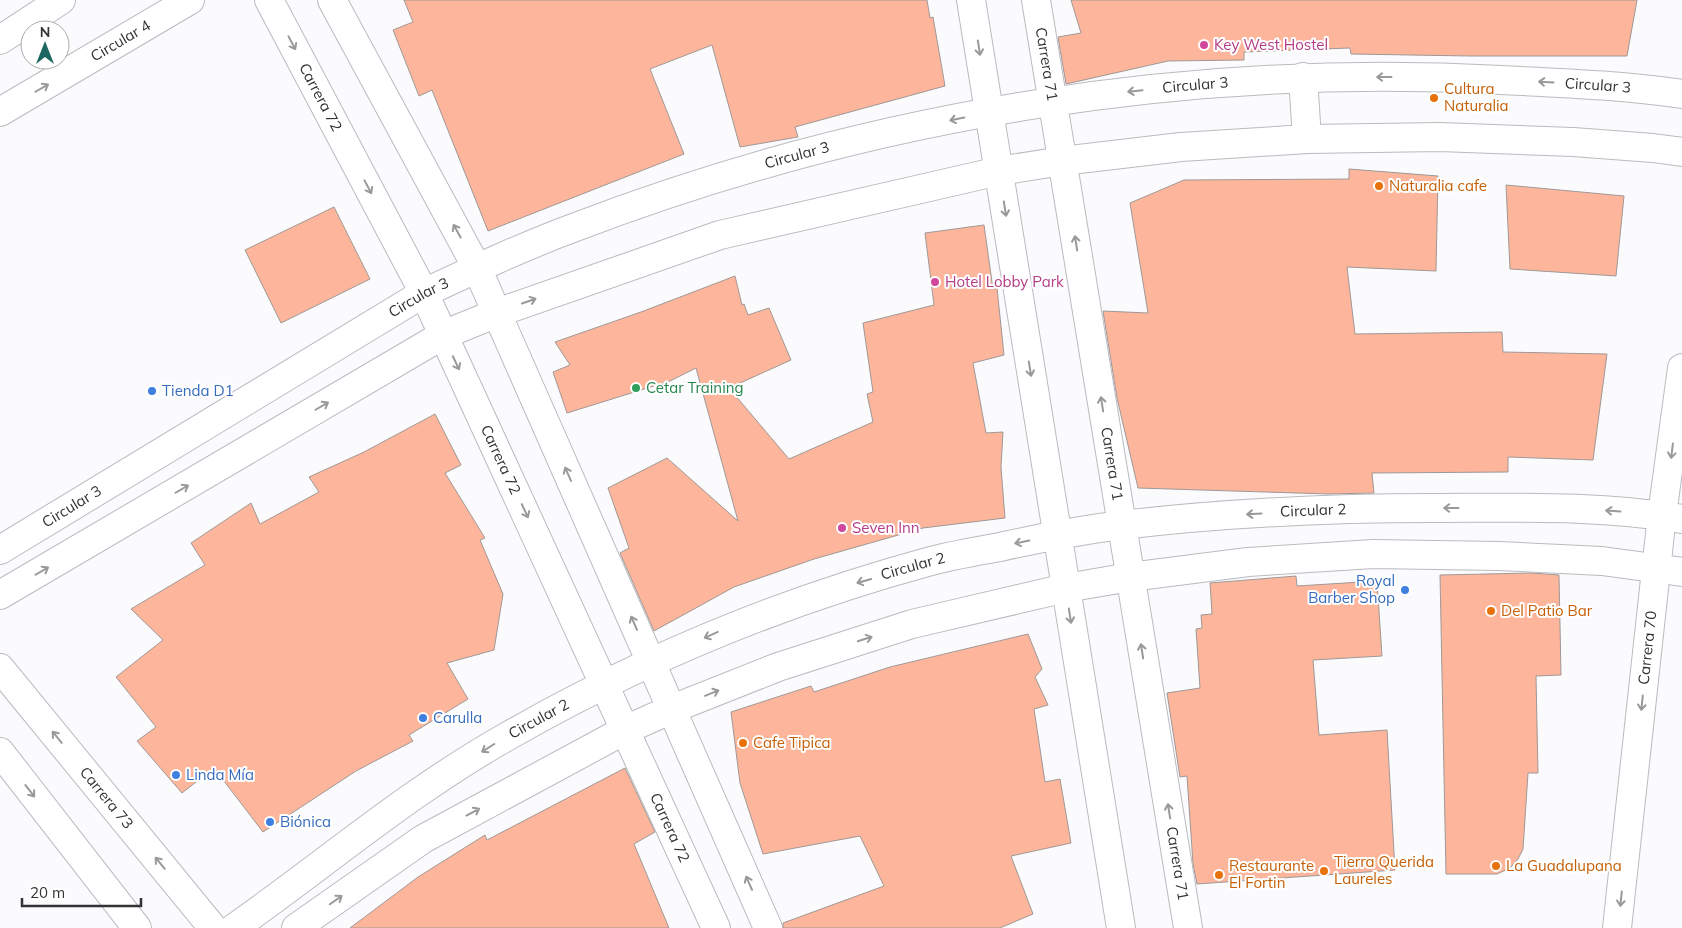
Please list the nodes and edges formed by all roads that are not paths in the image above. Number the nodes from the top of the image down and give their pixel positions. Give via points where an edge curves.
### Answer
1 (61, 0) edge
2 (190, 0) edge
3 (269, 0) edge
4 (332, 0) edge
5 (971, 0) edge
6 (1036, 0) edge
7 (0, 40) edge
8 (1304, 77) junction
9 (1682, 94) edge
10 (1052, 101) junction
11 (0, 112) edge
12 (989, 112) junction
13 (1307, 139) junction
14 (1682, 152) edge
15 (1062, 161) junction
16 (999, 171) junction
17 (477, 268) junction
18 (424, 293) junction
19 (497, 313) junction
20 (443, 336) junction
21 (1682, 368) edge
22 (1672, 517) edge
23 (1122, 525) junction
24 (1058, 535) junction
25 (0, 550) edge
26 (1669, 570) edge
27 (1130, 577) junction
28 (1066, 588) junction
29 (0, 595) edge
30 (651, 662) junction
31 (0, 668) edge
32 (604, 684) junction
33 (672, 709) junction
34 (625, 730) junction
35 (0, 752) edge
36 (137, 928) edge
37 (212, 928) edge
38 (234, 928) edge
39 (296, 928) edge
40 (716, 928) edge
41 (768, 928) edge
42 (1121, 928) edge
43 (1188, 928) edge
44 (1617, 928) edge

1 - 7 street
11 -> 2 street, Circular 4
3 -> 18 street, Carrera 72
17 -> 4 street
5 -> 12 street
6 - 10 street, Carrera 71
9 -> 8 street, Circular 3 via 1576,84 1440,77
8 -> 10 street, Circular 3 via 1208,83
8 - 13 street
10 - 12 street, Circular 3
10 - 15 street, Carrera 71
12 - 16 street
12 -> 17 street, Circular 3 via 840,143 704,182 572,228
13 - 14 street via 1440,137 1573,142
13 - 15 street via 1181,147
15 - 16 street
23 -> 15 street, Carrera 71
19 -> 16 street via 720,235
16 -> 24 street
17 - 18 street, Circular 3
17 - 19 street
18 - 20 street, Carrera 72
18 - 25 street, Circular 3
19 - 20 street
30 -> 19 street
29 -> 20 street
20 -> 32 street, Carrera 72
21 -> 22 street, Carrera 70
22 -> 23 street, Circular 2 via 1524,508 1387,508 1250,514
22 - 26 street, Carrera 70
23 - 24 street, Circular 2
23 - 27 street, Carrera 71
24 - 28 street
24 -> 30 street, Circular 2 via 935,560 829,591 725,629
26 - 27 street via 1602,561 1374,554 1248,562
26 -> 44 street, Carrera 70
27 - 28 street
43 -> 27 street, Carrera 71
33 -> 28 street via 778,667 912,624
28 -> 42 street
30 - 32 street, Circular 2
30 - 33 street
37 -> 31 street, Carrera 73
32 - 34 street, Carrera 72
32 -> 38 street, Circular 2 via 507,736 437,780
33 - 34 street
41 -> 33 street
39 -> 34 street via 423,839
34 - 40 street, Carrera 72
35 -> 36 street

